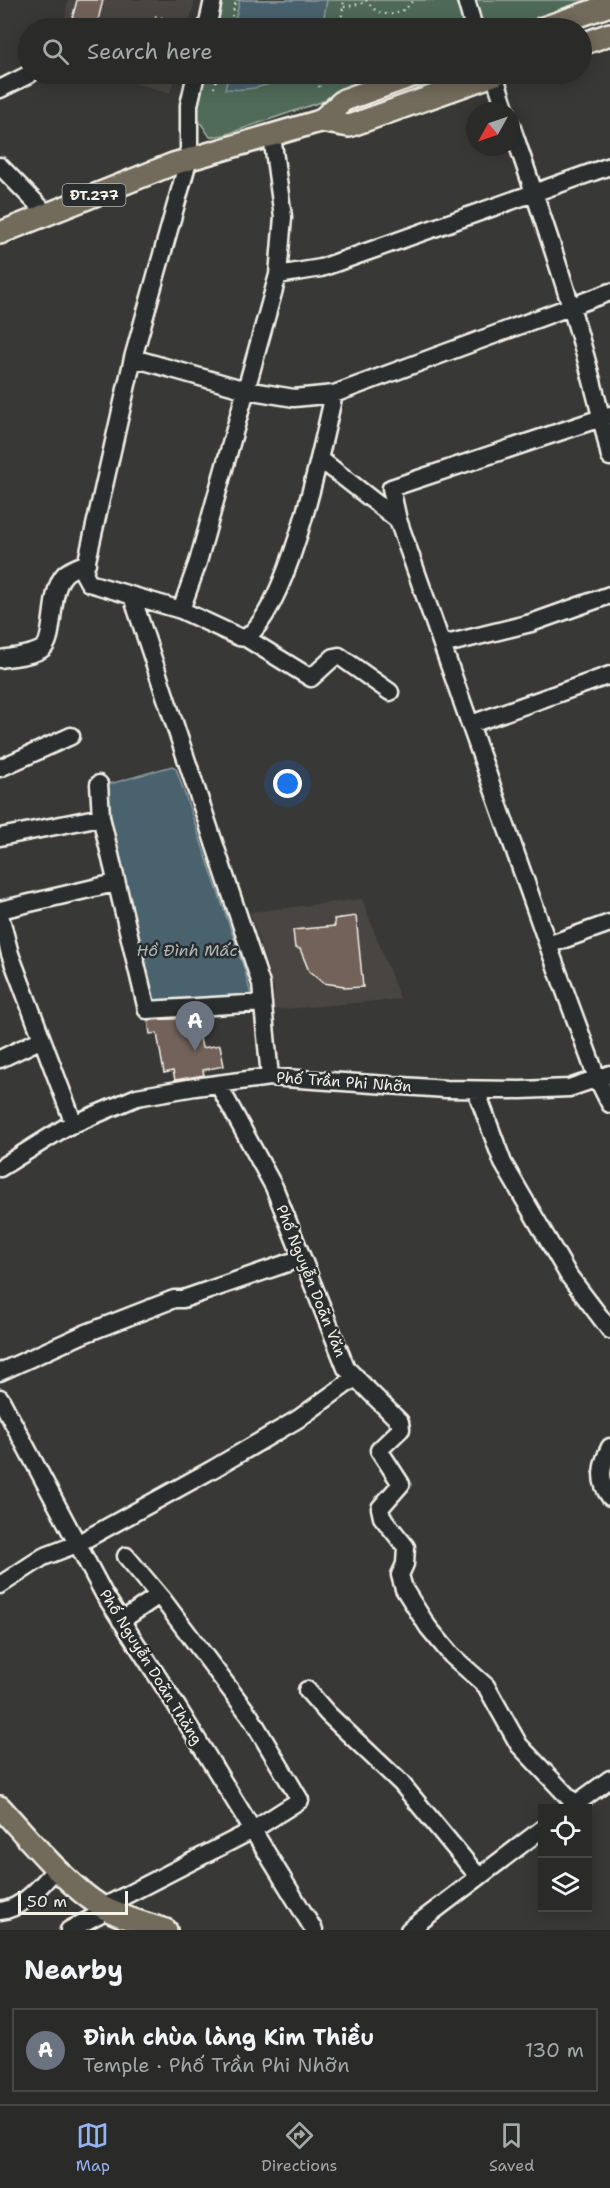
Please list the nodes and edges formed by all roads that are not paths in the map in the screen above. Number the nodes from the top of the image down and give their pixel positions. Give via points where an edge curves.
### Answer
1 (213, 0) edge
2 (466, 0) edge
3 (610, 5) edge
4 (209, 18) edge
5 (471, 18) edge
6 (572, 18) edge
7 (610, 34) edge
8 (592, 40) edge
9 (18, 80) edge
10 (194, 84) edge
11 (389, 84) edge
12 (466, 84) edge
13 (497, 84) edge
14 (0, 89) edge
15 (503, 102) edge
16 (320, 122) junction
17 (272, 136) junction
18 (520, 152) edge
19 (189, 158) junction
20 (0, 166) edge
21 (610, 166) edge
22 (534, 193) junction
23 (47, 214) junction
24 (0, 233) edge
25 (278, 275) junction
26 (610, 292) edge
27 (569, 306) junction
28 (133, 358) junction
29 (246, 390) junction
30 (334, 394) junction
31 (606, 416) edge
32 (610, 457) edge
33 (320, 459) junction
34 (398, 520) junction
35 (87, 563) junction
36 (610, 595) edge
37 (132, 596) junction
38 (181, 610) junction
39 (246, 638) junction
40 (442, 645) junction
41 (0, 659) edge
42 (610, 675) edge
43 (390, 692) dead end
44 (471, 724) junction
45 (71, 736) dead end
46 (0, 768) edge
47 (99, 784) dead end
48 (101, 817) junction
49 (0, 837) edge
50 (115, 883) junction
51 (0, 910) edge
52 (0, 915) edge
53 (610, 923) edge
54 (548, 945) junction
55 (5, 955) edge
56 (263, 1003) junction
57 (42, 1039) junction
58 (0, 1059) edge
59 (604, 1076) edge
60 (270, 1077) junction
61 (218, 1084) junction
62 (476, 1090) junction
63 (610, 1104) edge
64 (74, 1124) junction
65 (0, 1168) edge
66 (302, 1258) junction
67 (610, 1330) edge
68 (0, 1372) edge
69 (356, 1377) junction
70 (0, 1398) edge
71 (610, 1447) edge
72 (610, 1497) edge
73 (77, 1544) junction
74 (126, 1556) dead end
75 (0, 1585) edge
76 (159, 1595) junction
77 (122, 1621) junction
78 (307, 1690) dead end
79 (610, 1779) edge
80 (570, 1804) edge
81 (575, 1804) edge
82 (0, 1807) edge
83 (253, 1830) junction
84 (538, 1832) edge
85 (56, 1869) junction
86 (478, 1876) junction
87 (103, 1907) junction
88 (0, 1911) edge
89 (69, 1930) edge
90 (166, 1930) edge
91 (314, 1930) edge
92 (409, 1930) edge

1 - 4 street
2 - 5 street
3 - 6 main road
7 - 8 main road
9 - 14 street
10 - 19 street via 189,105
11 - 16 main road, ĐT.277 via 344,100
12 - 16 main road, ĐT.277 via 349,126
13 - 15 street
16 - 17 main road, ĐT.277
17 - 19 main road, ĐT.277
17 - 25 street via 283,217
18 - 22 street
19 - 23 main road, ĐT.277
19 - 28 street
20 - 23 street
21 - 22 street
22 - 25 street via 321,268
22 - 27 street
23 - 24 main road, ĐT.277
25 - 29 street
26 - 27 street
27 - 30 street
27 - 31 street
28 - 29 street
28 - 35 street
29 - 30 street via 294,398
29 - 38 street
30 - 33 street
31 - 32 street
31 - 34 street via 391,488
33 - 34 street
33 - 39 street via 276,597
34 - 40 street
35 - 37 street via 84,574 89,583
35 - 41 street via 65,574 53,598 48,643 43,649
36 - 40 street via 531,623
37 - 38 street
37 - 56 street via 261,984
38 - 39 street
39 - 43 street via 311,678 339,656
40 - 44 street
42 - 44 street
44 - 54 street
45 - 46 street
47 - 48 street
48 - 49 street
48 - 50 street
50 - 51 street
50 - 56 street via 147,1010
52 - 55 street
53 - 54 street
54 - 59 street
55 - 57 street
56 - 60 street
57 - 58 street
57 - 64 street
59 - 62 street, Phố Trần Phi Nhỡn via 569,1088
59 - 63 street
60 - 61 street, Phố Trần Phi Nhỡn
60 - 62 street, Phố Trần Phi Nhỡn
61 - 64 street, Phố Trần Phi Nhỡn via 137,1097
61 - 66 street, Phố Nguyễn Doãn Văn via 274,1186
62 - 67 street via 503,1163 569,1276
64 - 65 street, Phố Trần Phi Nhỡn
66 - 68 street via 174,1299
66 - 69 street, Phố Nguyễn Doãn Văn via 346,1368
69 - 73 street via 298,1419
69 - 80 street, Phố Nguyễn Doãn Văn via 400,1422 401,1429 379,1450 401,1484 380,1508 382,1517 406,1547 400,1575 404,1589 452,1656 486,1686 524,1752
70 - 73 street, Phố Nguyễn Doãn Thăng
71 - 72 street via 601,1472 603,1488
73 - 75 street via 43,1557
73 - 77 street, Phố Nguyễn Doãn Thăng
74 - 76 street
76 - 77 street
76 - 83 street via 250,1716 300,1800
77 - 83 street, Phố Nguyễn Doãn Thăng
78 - 86 street via 334,1721 401,1783
79 - 81 street
82 - 85 main road
83 - 87 street
83 - 91 street, Phố Nguyễn Doãn Thăng
84 - 86 street
85 - 87 main road
85 - 88 street via 26,1899
86 - 92 street
87 - 89 street via 98,1915
87 - 90 main road

